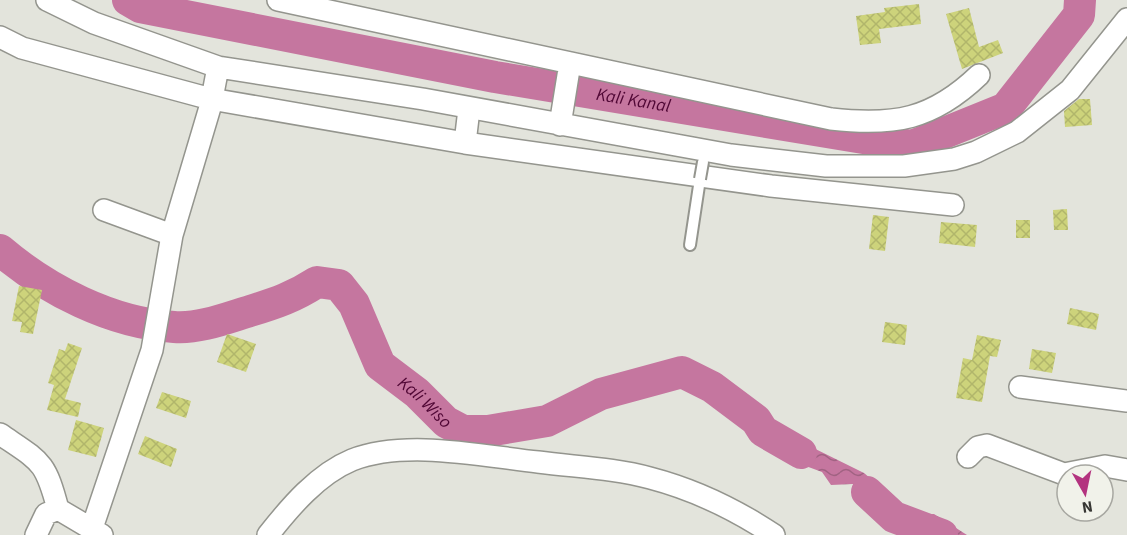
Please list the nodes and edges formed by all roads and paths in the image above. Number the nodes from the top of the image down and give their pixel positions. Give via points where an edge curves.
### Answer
1 (46, 0) edge
2 (278, 0) edge
3 (1127, 19) edge
4 (0, 37) edge
5 (570, 64) junction
6 (978, 75) dead end
7 (214, 87) junction
8 (469, 109) junction
9 (560, 125) junction
10 (465, 142) junction
11 (704, 157) junction
12 (953, 205) dead end
13 (104, 210) dead end
14 (172, 235) junction
15 (690, 245) dead end
16 (1020, 387) dead end
17 (1127, 401) edge
18 (0, 434) edge
19 (968, 458) dead end
20 (1127, 470) edge
21 (58, 509) junction
22 (97, 531) edge
23 (36, 535) edge
24 (268, 535) edge
25 (774, 535) edge

1 - 7 street
2 - 5 street
3 - 11 street via 1057,102 1017,132 976,152 929,164 848,166
4 - 7 street via 22,48
5 - 6 street via 857,122 903,119 940,107
5 - 9 street
7 - 8 street via 423,99
7 - 10 street
7 - 14 street
8 - 9 street
8 - 10 street
9 - 11 street
10 - 12 street via 771,186
11 - 15 lane, bridge
13 - 14 street
14 - 22 street via 152,350
16 - 17 street
18 - 21 street via 40,462 49,475
19 - 20 street via 978,447 987,445 1064,474 1105,466
21 - 22 street
21 - 23 street via 46,514
24 - 25 street via 287,511 332,471 353,460 389,452 428,450 649,478 728,506

